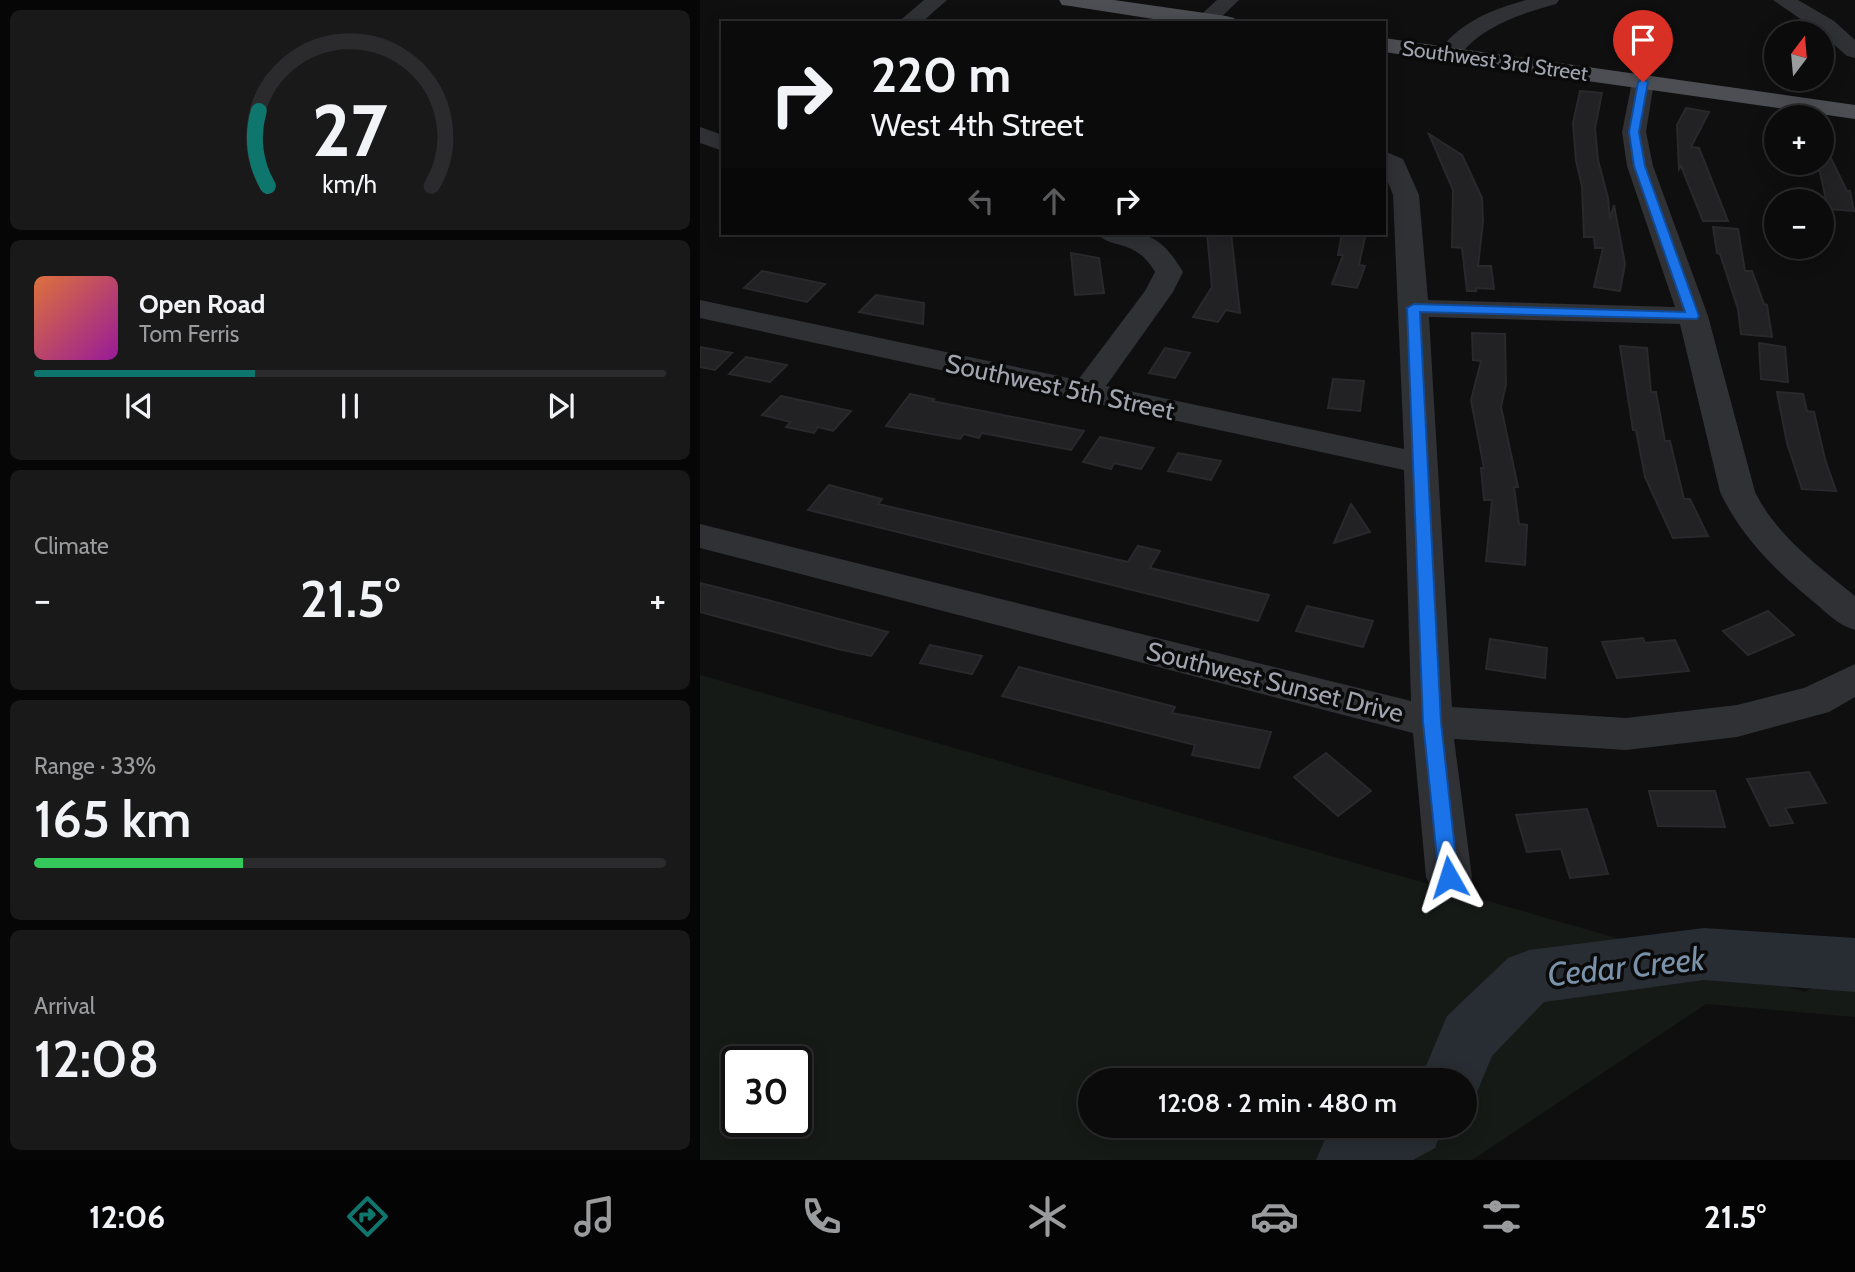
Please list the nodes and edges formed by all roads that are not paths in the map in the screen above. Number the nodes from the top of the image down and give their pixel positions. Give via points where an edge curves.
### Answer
1 (936, 0) edge
2 (1070, 0) edge
3 (1229, 0) edge
4 (1549, 0) edge
5 (1783, 0) edge
6 (910, 21) edge
7 (1216, 21) edge
8 (1386, 45) edge
9 (1855, 51) edge
10 (1448, 54) junction
11 (1643, 82) junction
12 (1855, 112) edge
13 (700, 134) edge
14 (721, 143) edge
15 (1386, 159) edge
16 (1120, 235) edge
17 (1414, 308) junction
18 (700, 309) edge
19 (1693, 316) junction
20 (1085, 393) junction
21 (1421, 463) junction
22 (700, 536) edge
23 (1855, 616) edge
24 (1855, 679) edge
25 (1432, 722) junction
26 (1449, 877) dead end

1 - 6 street
2 - 7 main road
3 - 7 street
4 - 10 street via 1508,11 1471,30
5 - 9 street via 1826,26
8 - 10 main road, Southwest 3rd Street
10 - 11 main road, Southwest 3rd Street
11 - 12 main road, Southwest 3rd Street
11 - 19 street via 1634,132 1640,166
13 - 14 street
15 - 17 street via 1394,164 1406,195
16 - 20 street via 1157,250 1169,272
17 - 19 street
17 - 21 street
18 - 20 street, Southwest 5th Street
19 - 23 street via 1734,487 1788,560
20 - 21 street, Southwest 5th Street
21 - 25 street
22 - 25 street, Southwest Sunset Drive
24 - 25 street, Southwest Sunset Drive via 1815,701 1737,722 1626,734
25 - 26 street

